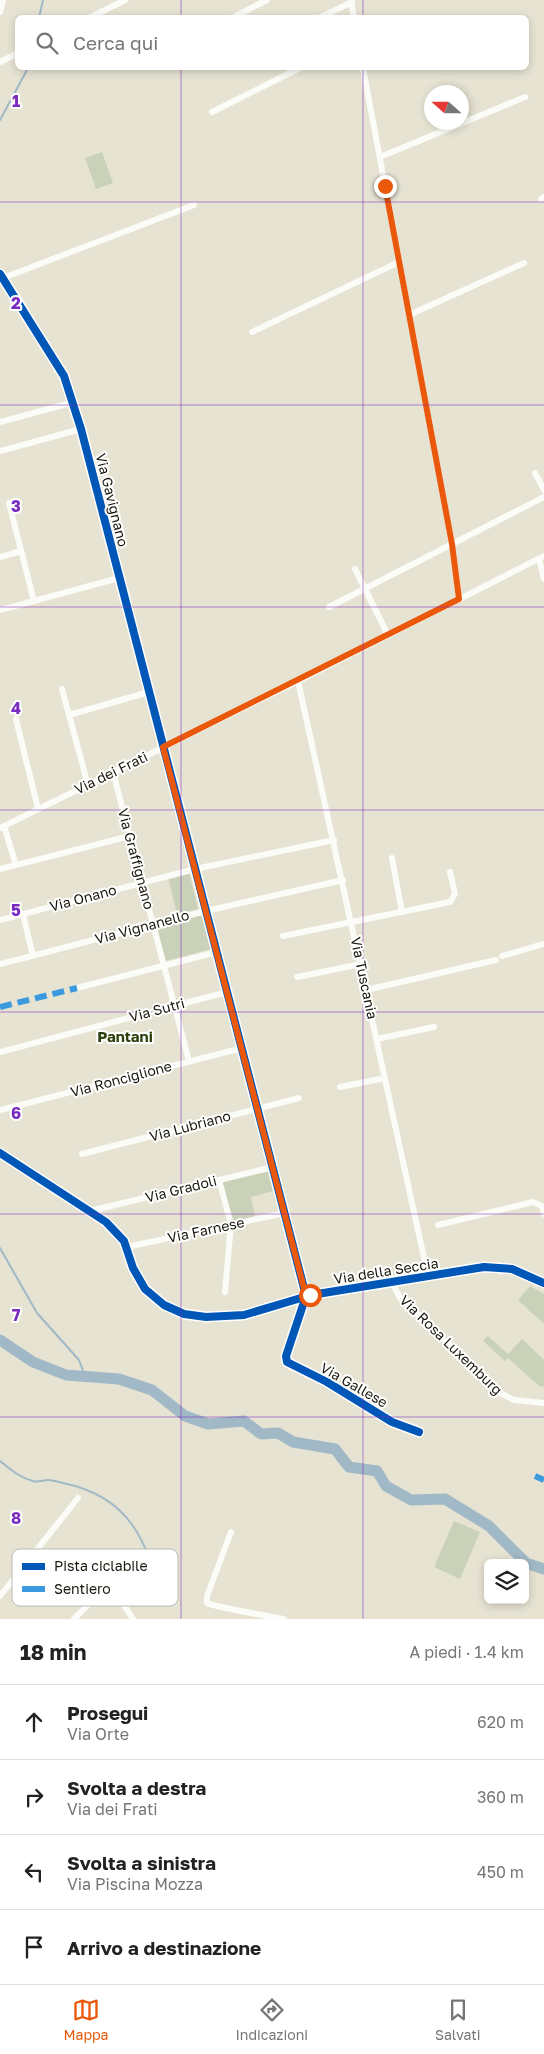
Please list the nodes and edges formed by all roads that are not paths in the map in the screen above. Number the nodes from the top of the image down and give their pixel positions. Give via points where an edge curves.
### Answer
1 (3, 0) edge
2 (124, 0) edge
3 (267, 0) edge
4 (351, 1) edge
5 (0, 12) edge
6 (95, 15) edge
7 (238, 15) edge
8 (325, 15) edge
9 (353, 15) edge
10 (15, 54) edge
11 (0, 62) edge
12 (296, 70) edge
13 (364, 70) edge
14 (525, 97) dead end
15 (212, 112) dead end
16 (380, 157) junction
17 (194, 205) dead end
18 (399, 262) junction
19 (524, 263) dead end
20 (1, 276) edge
21 (409, 315) junction
22 (252, 332) dead end
23 (74, 402) junction
24 (0, 422) edge
25 (81, 428) junction
26 (0, 451) edge
27 (535, 473) dead end
28 (544, 490) edge
29 (544, 497) edge
30 (9, 503) dead end
31 (452, 544) junction
32 (21, 551) junction
33 (0, 557) edge
34 (541, 558) edge
35 (355, 569) dead end
36 (119, 578) junction
37 (544, 579) edge
38 (365, 589) junction
39 (459, 599) junction
40 (34, 601) junction
41 (330, 607) dead end
42 (0, 610) edge
43 (388, 635) junction
44 (298, 681) junction
45 (62, 689) dead end
46 (149, 692) junction
47 (69, 715) junction
48 (16, 719) dead end
49 (163, 747) junction
50 (113, 772) junction
51 (88, 784) junction
52 (38, 809) junction
53 (2, 827) edge
54 (130, 836) junction
55 (334, 840) junction
56 (392, 858) dead end
57 (16, 865) junction
58 (0, 869) edge
59 (195, 869) junction
60 (450, 872) dead end
61 (343, 880) junction
62 (142, 882) junction
63 (206, 911) junction
64 (402, 912) junction
65 (22, 914) junction
66 (0, 920) edge
67 (352, 922) junction
68 (153, 924) junction
69 (283, 936) dead end
70 (544, 944) edge
71 (216, 952) junction
72 (33, 956) junction
73 (0, 964) edge
74 (361, 964) junction
75 (164, 966) junction
76 (297, 977) dead end
77 (77, 988) dead end
78 (366, 990) junction
79 (227, 992) junction
80 (174, 1006) junction
81 (434, 1027) dead end
82 (377, 1039) junction
83 (242, 1048) junction
84 (0, 1052) edge
85 (189, 1061) junction
86 (385, 1078) junction
87 (340, 1087) dead end
88 (299, 1098) dead end
89 (258, 1109) junction
90 (0, 1110) edge
91 (0, 1153) edge
92 (82, 1154) dead end
93 (273, 1167) junction
94 (219, 1180) junction
95 (90, 1212) junction
96 (285, 1213) junction
97 (544, 1214) edge
98 (231, 1224) junction
99 (438, 1225) dead end
100 (127, 1247) junction
101 (428, 1276) junction
102 (544, 1282) edge
103 (393, 1284) junction
104 (225, 1292) dead end
105 (306, 1296) junction
106 (544, 1403) edge
107 (419, 1432) dead end
108 (78, 1498) dead end
109 (230, 1532) dead end
110 (37, 1549) edge
111 (12, 1581) edge
112 (0, 1596) edge
113 (87, 1606) edge
114 (124, 1606) edge
115 (74, 1619) edge
116 (133, 1619) edge
117 (284, 1619) edge

1 - 5 street
2 - 6 street
3 - 7 street
4 - 8 street
4 - 9 street
10 - 11 street
12 - 15 street
13 - 16 street
14 - 16 street
16 - 18 street
17 - 20 street
18 - 21 street
18 - 22 street
19 - 21 street
20 - 23 street, Via Gavignano via 61,369
21 - 31 street
23 - 24 street
23 - 25 street, Via Gavignano
25 - 26 street
25 - 36 street, Via Gavignano
27 - 28 street
29 - 31 street
30 - 32 street
31 - 38 street
31 - 39 street
32 - 33 street
32 - 40 street
34 - 37 street
34 - 39 street, Via dei Frati
35 - 38 street
36 - 40 street
36 - 46 street, Via Gavignano
38 - 41 street
38 - 43 street
39 - 43 street, Via dei Frati
40 - 42 street
43 - 44 street, Via dei Frati
44 - 49 street, Via dei Frati
44 - 55 street, Via Tuscania
45 - 47 street
46 - 47 street
46 - 49 street, Via Gavignano
47 - 51 street
48 - 52 street
49 - 50 street, Via dei Frati
49 - 59 street, Via Gavignano
50 - 51 street, Via dei Frati
50 - 54 street, Via Graffignano
51 - 52 street, Via dei Frati
52 - 53 street, Via dei Frati
53 - 57 street
54 - 57 street
54 - 62 street, Via Graffignano
55 - 59 street, Via Onano
55 - 61 street, Via Tuscania
56 - 64 street
57 - 58 street
59 - 62 street, Via Onano
59 - 63 street, Via Gavignano
60 - 64 street via 455,892 453,900
61 - 63 street, Via Vignanello
61 - 67 street, Via Tuscania
62 - 65 street, Via Onano
62 - 68 street, Via Graffignano
63 - 68 street, Via Vignanello
63 - 71 street, Via Gavignano
64 - 67 street
65 - 66 street, Via Onano
65 - 72 street
67 - 69 street
67 - 74 street, Via Tuscania
68 - 72 street, Via Vignanello
68 - 75 street, Via Graffignano
70 - 78 street
71 - 75 street
71 - 79 street, Via Gavignano
72 - 73 street, Via Vignanello
74 - 76 street
74 - 78 street, Via Tuscania
75 - 77 street
75 - 80 street, Via Graffignano
78 - 82 street, Via Tuscania
79 - 80 street, Via Sutri
79 - 83 street, Via Gavignano
80 - 84 street, Via Sutri
80 - 85 street, Via Graffignano
81 - 82 street
82 - 86 street, Via Tuscania
83 - 85 street, Via Ronciglione
83 - 89 street, Via Gavignano
85 - 90 street, Via Ronciglione
86 - 87 street
86 - 101 street, Via Tuscania
88 - 89 street, Via Lubriano
89 - 92 street, Via Lubriano
89 - 93 street, Via Gavignano
91 - 95 street, Via della Seccia
93 - 94 street, Via Gradoli
93 - 96 street, Via Gavignano
94 - 95 street, Via Gradoli
94 - 98 street
95 - 100 street, Via della Seccia via 110,1226
96 - 98 street, Via Farnese
96 - 105 street, Via Gavignano
97 - 99 street via 540,1204 533,1202
98 - 100 street, Via Farnese
98 - 104 street
100 - 105 street, Via della Seccia via 133,1268 145,1289 164,1305 184,1314 211,1317 244,1315
101 - 102 street, Via della Seccia via 495,1267 517,1271
101 - 103 street, Via della Seccia
103 - 105 street, Via della Seccia
103 - 106 street, Via Rosa Luxemburg via 399,1296 500,1393 514,1400
105 - 107 street, Via Gallese via 286,1356 288,1364 324,1380 400,1426
108 - 110 street
109 - 117 street via 207,1603
111 - 112 street
113 - 115 street
114 - 116 street

